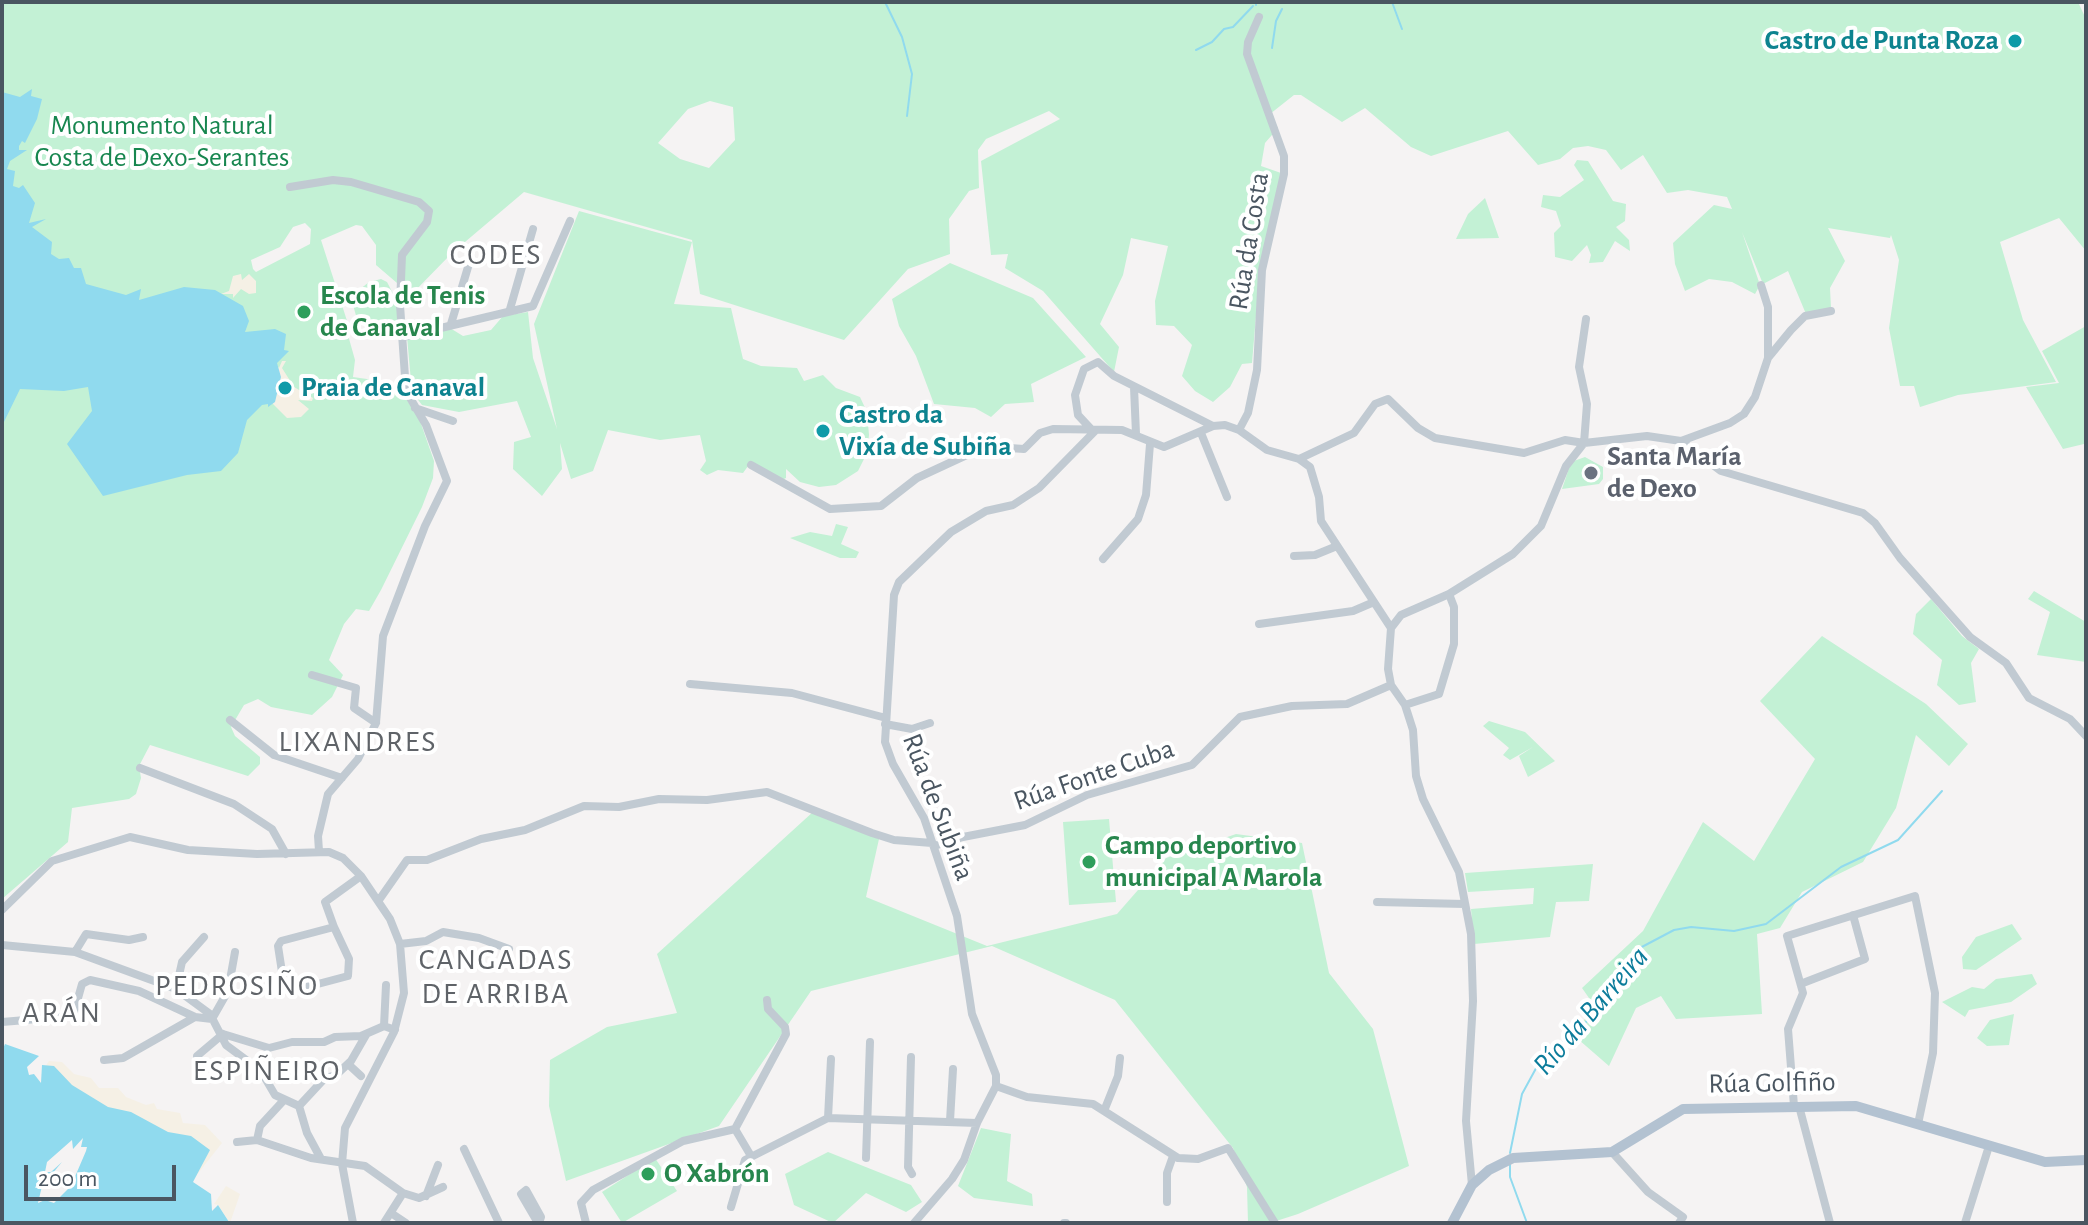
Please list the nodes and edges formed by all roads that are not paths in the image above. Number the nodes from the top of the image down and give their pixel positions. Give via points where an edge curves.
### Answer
1 (1259, 17) dead end
2 (290, 187) dead end
3 (570, 221) dead end
4 (533, 229) dead end
5 (471, 257) dead end
6 (1761, 285) dead end
7 (510, 309) junction
8 (1831, 311) dead end
9 (1586, 319) dead end
10 (451, 324) junction
11 (403, 337) junction
12 (1768, 358) junction
13 (1134, 387) junction
14 (415, 408) junction
15 (453, 421) dead end
16 (1213, 426) junction
17 (1093, 430) junction
18 (1239, 430) junction
19 (1201, 433) junction
20 (1136, 434) junction
21 (1681, 441) junction
22 (1584, 443) junction
23 (1150, 444) junction
24 (1299, 459) junction
25 (751, 465) dead end
26 (1227, 497) dead end
27 (1337, 546) junction
28 (1294, 556) dead end
29 (1103, 559) dead end
30 (1449, 594) junction
31 (1374, 602) junction
32 (1259, 624) dead end
33 (1391, 628) junction
34 (312, 675) dead end
35 (690, 684) dead end
36 (1391, 685) junction
37 (1405, 705) junction
38 (230, 720) dead end
39 (886, 721) junction
40 (376, 723) junction
41 (930, 723) dead end
42 (2086, 736) edge
43 (140, 768) dead end
44 (342, 778) junction
45 (933, 844) junction
46 (319, 851) junction
47 (286, 854) junction
48 (361, 876) junction
49 (379, 900) junction
50 (1377, 902) dead end
51 (1465, 904) junction
52 (2, 910) edge
53 (1853, 915) junction
54 (334, 927) junction
55 (143, 937) dead end
56 (204, 937) dead end
57 (400, 944) junction
58 (2, 945) edge
59 (509, 949) dead end
60 (75, 952) junction
61 (235, 952) dead end
62 (1803, 983) junction
63 (386, 985) dead end
64 (176, 989) junction
65 (767, 1000) dead end
66 (195, 1017) junction
67 (212, 1019) junction
68 (2, 1022) edge
69 (384, 1026) junction
70 (395, 1030) junction
71 (223, 1034) junction
72 (366, 1035) junction
73 (870, 1042) dead end
74 (911, 1057) dead end
75 (1120, 1058) dead end
76 (831, 1059) dead end
77 (104, 1060) dead end
78 (197, 1064) dead end
79 (348, 1064) junction
80 (953, 1069) dead end
81 (361, 1076) dead end
82 (996, 1086) junction
83 (284, 1100) junction
84 (299, 1106) junction
85 (1796, 1106) junction
86 (1104, 1111) junction
87 (828, 1118) junction
88 (868, 1119) junction
89 (909, 1120) junction
90 (950, 1121) junction
91 (977, 1123) junction
92 (1918, 1124) junction
93 (735, 1129) junction
94 (257, 1140) junction
95 (237, 1142) dead end
96 (1989, 1146) junction
97 (464, 1149) dead end
98 (1612, 1152) junction
99 (751, 1156) junction
100 (1173, 1156) junction
101 (866, 1158) dead end
102 (321, 1159) junction
103 (2086, 1160) edge
104 (342, 1164) junction
105 (438, 1165) dead end
106 (912, 1174) dead end
107 (1472, 1185) junction
108 (443, 1187) dead end
109 (403, 1193) junction
110 (426, 1196) junction
111 (1167, 1202) dead end
112 (731, 1207) dead end
113 (391, 1213) junction
114 (1681, 1220) edge
115 (353, 1223) edge
116 (384, 1223) edge
117 (406, 1223) edge
118 (499, 1223) edge
119 (586, 1223) edge
120 (914, 1223) edge
121 (1275, 1223) edge
122 (1452, 1223) edge
123 (1692, 1223) edge
124 (1830, 1223) edge
125 (1965, 1223) edge

1 - 18 street, Rúa da Costa via 1247,54 1284,156 1284,174 1262,270 1257,370
2 - 11 street via 351,182 419,202 429,211 427,222 402,255
3 - 7 street via 533,306
4 - 7 street
5 - 10 street
6 - 12 street via 1768,307
7 - 10 street
8 - 12 street via 1805,316
9 - 22 street via 1579,367 1587,404
10 - 11 street
11 - 14 street via 406,391
12 - 21 street via 1744,414
13 - 16 street
13 - 17 street via 1098,362 1084,369 1075,395 1078,415
13 - 20 street
14 - 15 street
14 - 40 street via 447,481 383,636
16 - 18 street
16 - 19 street
17 - 20 street
17 - 25 street via 1053,429 1040,433 1024,449 995,447 971,453 917,478 881,506 830,509
17 - 39 street, Rúa de Subiña via 1039,488 951,532 899,582
18 - 24 street via 1267,450
19 - 23 street via 1164,447
19 - 26 street
20 - 23 street
21 - 22 street via 1647,436
21 - 42 street via 1721,471 1863,513 1970,637 2006,663 2029,698 2070,719
22 - 24 street via 1565,440 1524,453 1435,438 1388,399 1375,404 1354,433
22 - 30 street via 1566,466 1541,526 1513,554
23 - 29 street via 1146,495 1138,519
24 - 27 street via 1310,467 1321,521
27 - 28 street
27 - 31 street
30 - 33 street via 1401,615
30 - 37 street via 1454,644 1439,694
31 - 32 street via 1340,614
31 - 33 street
33 - 36 street
34 - 40 street via 356,688 354,708
35 - 39 street via 792,693
36 - 37 street
36 - 45 street, Rúa Fonte Cuba via 1347,704 1292,706 1240,717 1192,765 1087,795 1025,825
37 - 51 street via 1413,730 1416,776 1459,872
38 - 44 street via 274,755
39 - 41 street via 912,729
39 - 45 street, Rúa de Subiña via 885,742 893,764
40 - 44 street
43 - 47 street via 234,804 272,829
44 - 46 street via 328,794
45 - 49 street via 894,840 767,792 584,806 427,860 407,860
45 - 82 street, Rúa de Subiña via 964,945 972,1014
46 - 47 street
46 - 48 street via 343,858
47 - 52 street via 188,850 130,837 52,861
48 - 49 street
48 - 54 street via 325,902
49 - 57 street
50 - 51 street
51 - 107 street via 1473,974 1466,1121
53 - 62 street via 1865,959
53 - 62 street via 1787,936
53 - 92 street via 1915,896 1935,993 1933,1053
54 - 54 street via 281,941 284,985 299,989 348,976 349,959
55 - 60 street via 86,934
56 - 64 street via 182,962
57 - 59 street via 426,941 443,932
57 - 70 street via 404,993
58 - 60 street
60 - 64 street
61 - 67 street via 228,991
62 - 85 street via 1788,1029
63 - 69 street
64 - 67 street
65 - 93 street via 786,1034
66 - 67 street
66 - 68 street via 139,991 90,980 82,984 73,1016
66 - 77 street via 123,1058
67 - 71 street
69 - 70 street
69 - 72 street
70 - 104 street via 345,1128
71 - 72 street via 269,1048
71 - 78 street via 197,1056
71 - 83 street via 226,1045 261,1071
72 - 79 street
73 - 88 street
74 - 89 street
75 - 86 street
76 - 87 street
79 - 81 street
79 - 84 street via 325,1078
80 - 90 street
82 - 86 street via 1027,1097 1093,1104
82 - 91 street
83 - 84 street
83 - 94 street via 260,1126
84 - 102 street
85 - 92 main road, Rúa Golfiño via 1856,1106
85 - 98 main road, Rúa Golfiño via 1683,1109
85 - 124 street
86 - 100 street
87 - 88 street
87 - 99 street
88 - 89 street
88 - 101 street
89 - 90 street
89 - 106 street
90 - 91 street
91 - 120 street via 964,1160
92 - 96 main road, Rúa Golfiño
93 - 99 street
93 - 119 street via 683,1141 593,1190 581,1203
94 - 95 street
94 - 102 street
96 - 103 main road, Rúa Golfiño via 2054,1164
96 - 125 street
97 - 118 street
98 - 107 main road, Rúa Golfiño via 1513,1158
98 - 114 street
99 - 112 street via 741,1167
100 - 111 street
100 - 121 street via 1198,1159 1228,1148
102 - 104 street
104 - 109 street via 365,1166
104 - 115 street
105 - 110 street
107 - 122 main road
108 - 110 street
109 - 110 street
109 - 113 street
113 - 116 street
113 - 117 street
114 - 123 street

